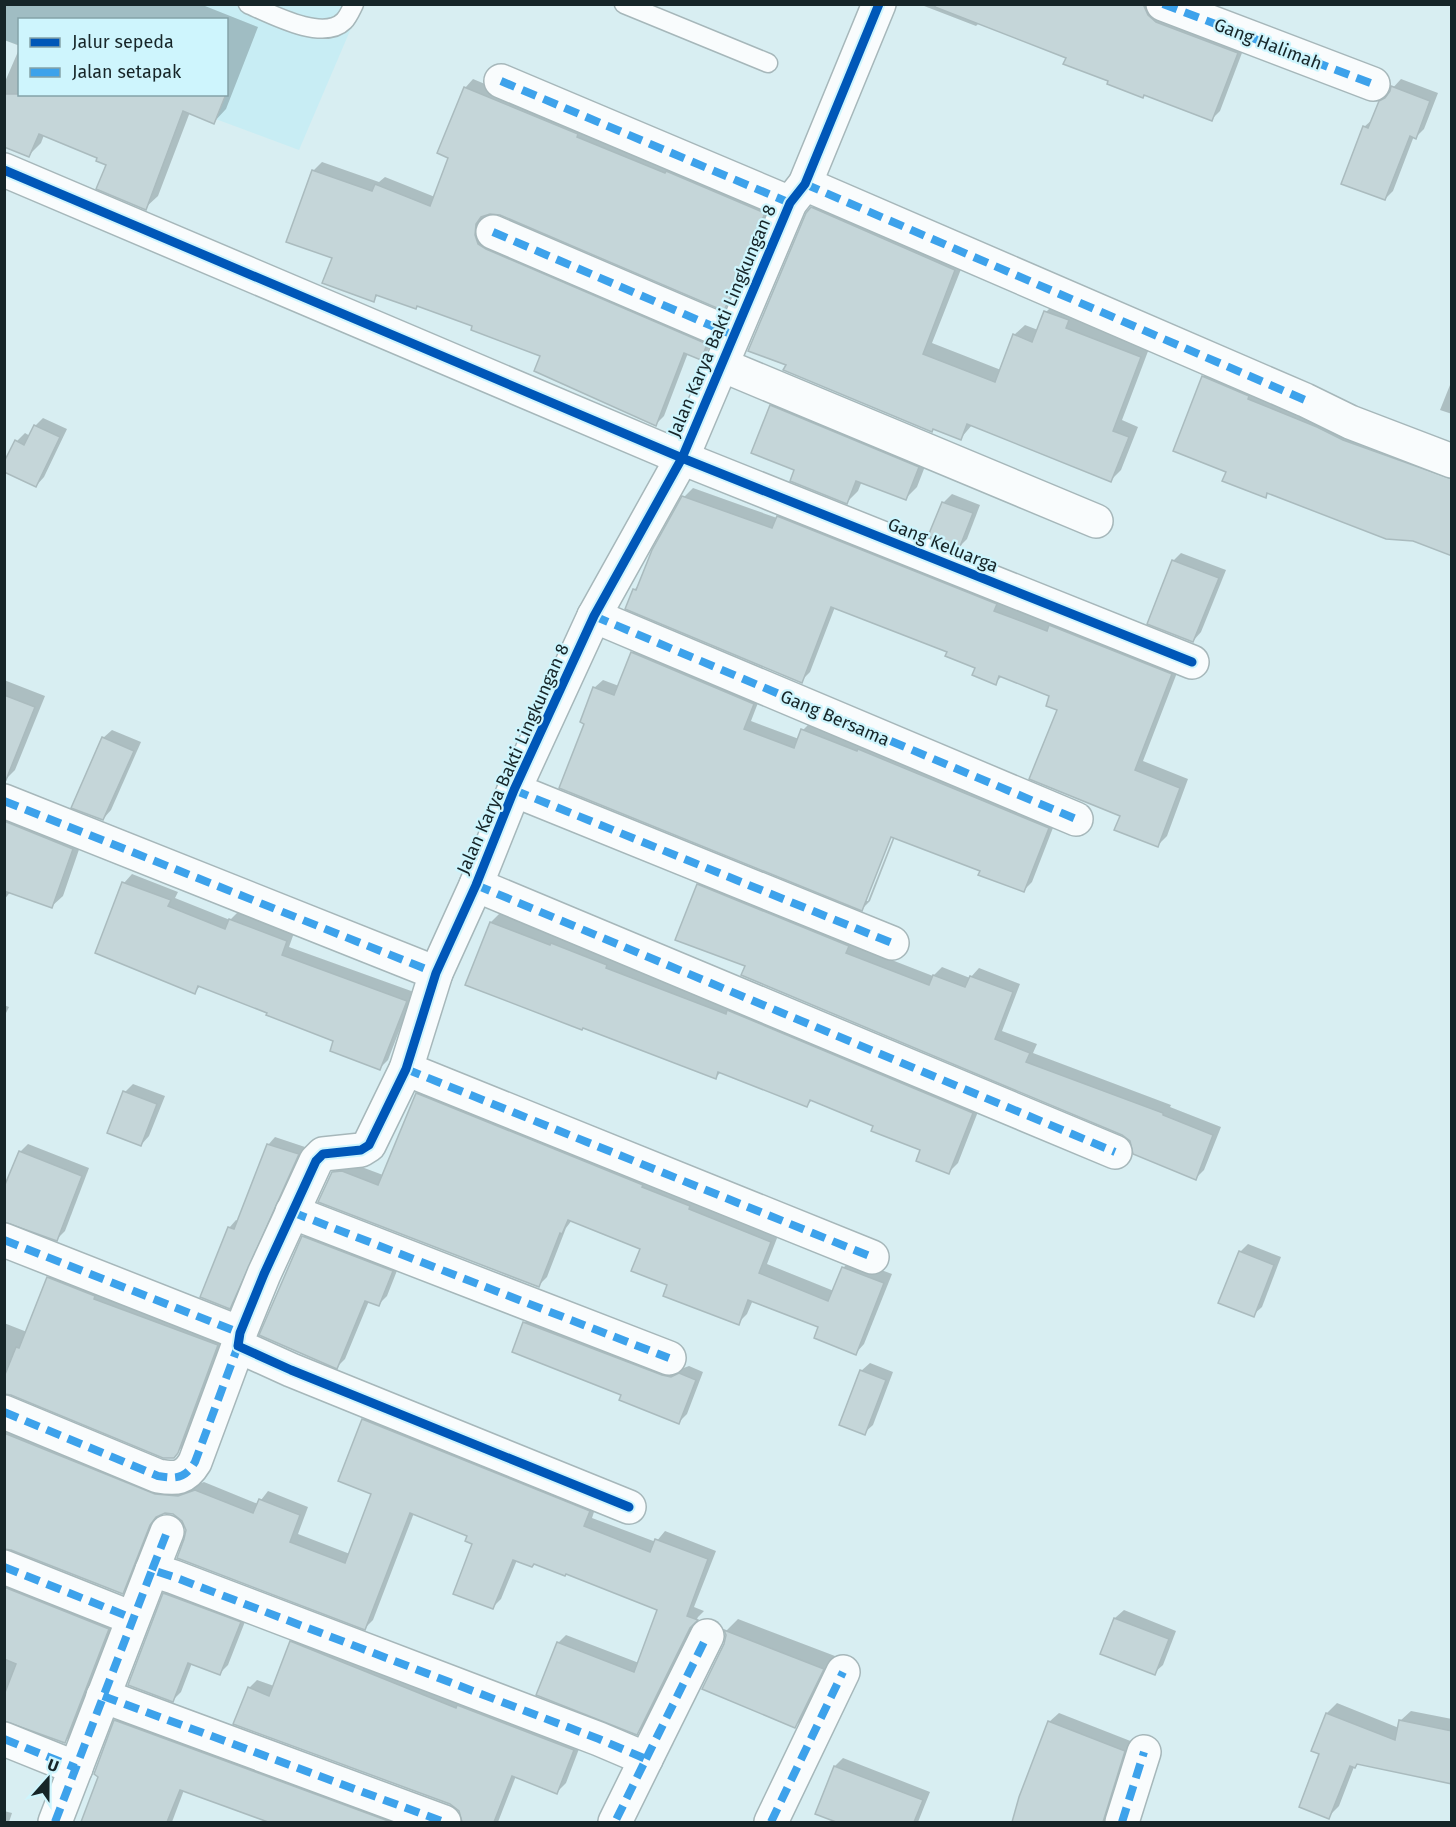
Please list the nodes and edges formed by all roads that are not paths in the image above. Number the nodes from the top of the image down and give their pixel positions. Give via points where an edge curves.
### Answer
1 (248, 4) edge
2 (354, 4) edge
3 (624, 4) edge
4 (879, 4) edge
5 (1162, 4) edge
6 (768, 63) dead end
7 (501, 81) dead end
8 (1372, 84) dead end
9 (4, 170) edge
10 (797, 193) junction
11 (493, 232) dead end
12 (728, 350) junction
13 (682, 458) junction
14 (1452, 461) edge
15 (1096, 521) dead end
16 (594, 616) junction
17 (1192, 662) dead end
18 (514, 790) junction
19 (4, 801) edge
20 (1076, 819) dead end
21 (476, 885) junction
22 (892, 944) dead end
23 (436, 974) junction
24 (406, 1069) junction
25 (1115, 1152) dead end
26 (292, 1212) junction
27 (4, 1240) edge
28 (872, 1257) dead end
29 (239, 1340) junction
30 (669, 1359) dead end
31 (4, 1412) edge
32 (629, 1507) dead end
33 (166, 1532) dead end
34 (4, 1567) edge
35 (152, 1570) junction
36 (132, 1618) junction
37 (707, 1636) dead end
38 (843, 1672) dead end
39 (103, 1696) junction
40 (4, 1739) edge
41 (1144, 1752) dead end
42 (646, 1759) junction
43 (76, 1768) junction
44 (55, 1822) edge
45 (444, 1822) edge
46 (615, 1822) edge
47 (771, 1822) edge
48 (1122, 1822) edge

1 - 2 lane via 297,25 326,30 343,22
3 - 6 lane
4 - 10 street, Jalan Karya Bakti Lingkungan 8
5 - 8 street, Gang Halimah
7 - 10 street
9 - 13 street, Gang Keluarga
10 - 12 street, Jalan Karya Bakti Lingkungan 8
10 - 14 street
11 - 12 street
12 - 13 street, Jalan Karya Bakti Lingkungan 8
12 - 15 street
13 - 16 street, Jalan Karya Bakti Lingkungan 8
13 - 17 street, Gang Keluarga
16 - 18 street, Jalan Karya Bakti Lingkungan 8
16 - 20 street, Gang Bersama
18 - 21 street, Jalan Karya Bakti Lingkungan 8
18 - 22 street
19 - 23 street
21 - 23 street, Jalan Karya Bakti Lingkungan 8
21 - 25 street
23 - 24 street, Jalan Karya Bakti Lingkungan 8
24 - 26 street, Jalan Karya Bakti Lingkungan 8 via 369,1145 361,1150 323,1154
24 - 28 street
26 - 29 street
26 - 30 street
27 - 29 street
29 - 31 street via 195,1462 190,1471 174,1478 158,1476
29 - 32 street via 291,1370
33 - 35 street
34 - 36 street
35 - 36 street
35 - 42 street
36 - 39 street
37 - 42 street
38 - 47 street
39 - 43 street
39 - 45 street
40 - 43 street
41 - 48 street
42 - 46 street
43 - 44 street

